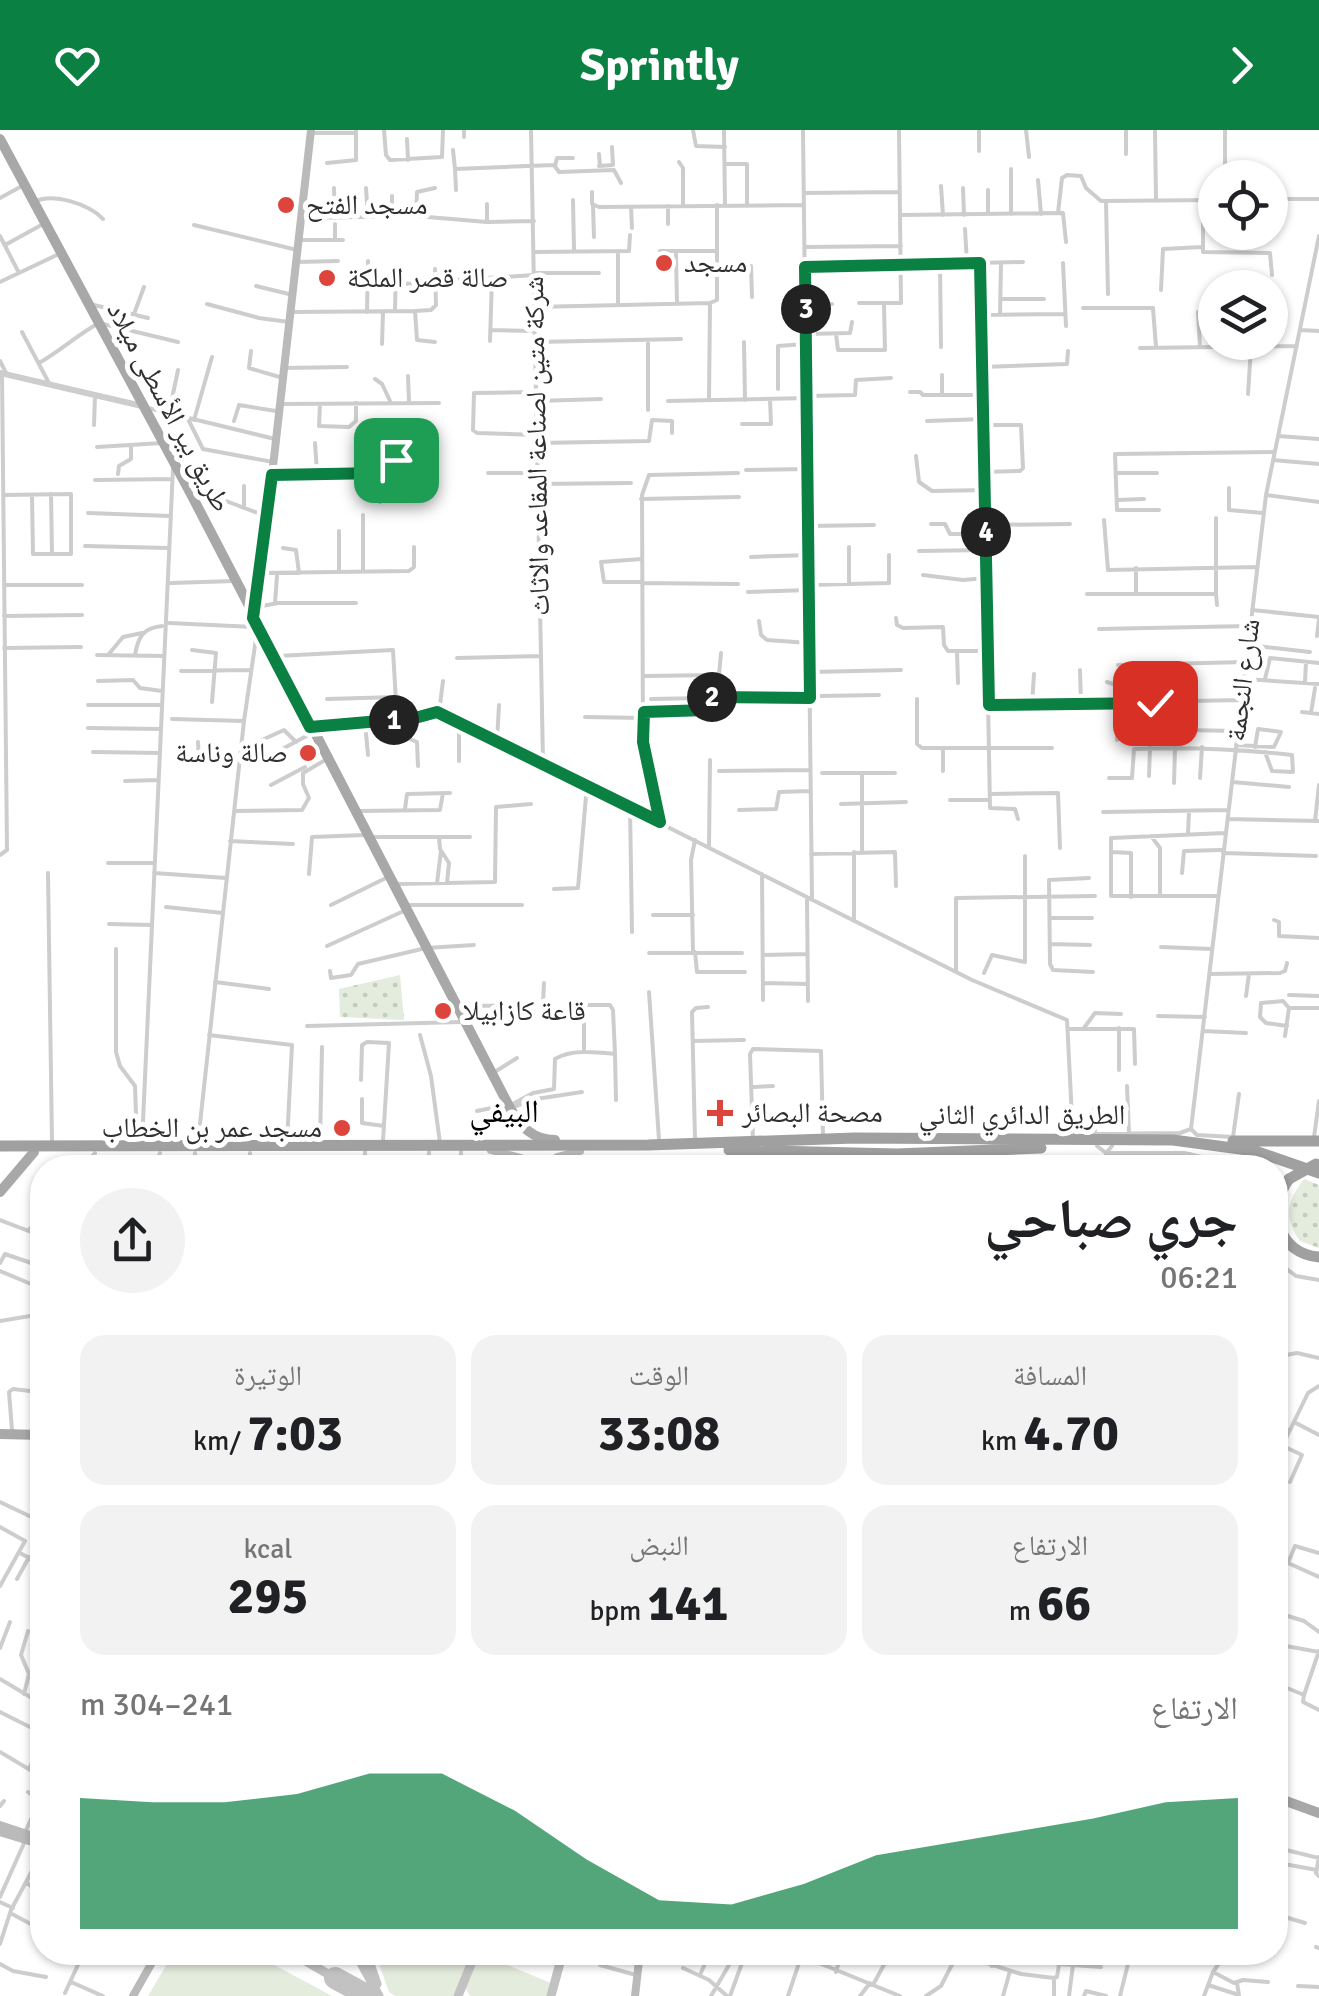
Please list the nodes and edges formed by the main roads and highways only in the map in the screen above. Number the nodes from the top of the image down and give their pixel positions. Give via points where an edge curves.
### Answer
1 (311, 131) edge
2 (2, 148) edge
3 (256, 619) junction
4 (518, 1122) junction
5 (1318, 1138) edge
6 (826, 1141) junction
7 (1184, 1141) junction
8 (1099, 1142) junction
9 (596, 1144) junction
10 (969, 1145) junction
11 (698, 1147) junction
12 (434, 1148) junction
13 (487, 1148) junction
14 (0, 1150) edge
15 (196, 1150) junction
16 (580, 1150) junction
17 (34, 1152) junction
18 (31, 1155) edge
19 (512, 1155) edge
20 (564, 1155) edge
21 (1144, 1155) edge
22 (1241, 1155) edge
23 (1265, 1155) edge
24 (30, 1157) edge
25 (1309, 1171) edge
26 (1288, 1185) edge
27 (1288, 1191) edge
28 (0, 1192) edge
29 (1288, 1240) edge
30 (1288, 1246) edge
31 (1319, 1259) edge
32 (1288, 1799) edge
33 (1319, 1810) edge
34 (0, 1828) edge
35 (30, 1841) edge
36 (151, 1965) edge
37 (636, 1965) edge
38 (133, 1996) edge
39 (635, 1996) edge

1 - 3 main road
2 - 3 main road, طريق بير الأسطى ميلاد
3 - 4 main road, طريق بير الأسطى ميلاد via 323,761
4 - 9 main road via 538,1138
4 - 13 main road via 514,1138
5 - 7 highway
6 - 10 highway, الطريق الدائري الثاني
6 - 11 highway, الطريق الدائري الثاني
6 - 11 highway via 876,1146
7 - 8 highway, الطريق الدائري الثاني
7 - 23 highway, الطريق الدائري الثاني
8 - 10 highway, الطريق الدائري الثاني
8 - 10 highway, الطريق الدائري الثاني
8 - 21 highway, الطريق الدائري الثاني
9 - 11 highway, الطريق الدائري الثاني
9 - 13 highway, الطريق الدائري الثاني
10 - 11 highway, الطريق الدائري الثاني via 876,1154
11 - 16 highway, الطريق الدائري الثاني
12 - 13 highway, الطريق الدائري الثاني
12 - 13 highway, الطريق الدائري الثاني
12 - 15 highway, الطريق الدائري الثاني
12 - 15 highway, الطريق الدائري الثاني
13 - 16 highway, الطريق الدائري الثاني
13 - 19 main road
14 - 15 highway, الطريق الدائري الثاني
14 - 17 highway, الطريق الدائري الثاني
15 - 17 highway, الطريق الدائري الثاني
16 - 20 main road
17 - 18 main road
21 - 22 highway, الطريق الدائري الثاني
24 - 28 main road
25 - 26 highway
25 - 27 highway
29 - 31 highway
30 - 31 highway
32 - 33 main road
34 - 35 main road
36 - 38 main road
37 - 39 main road

